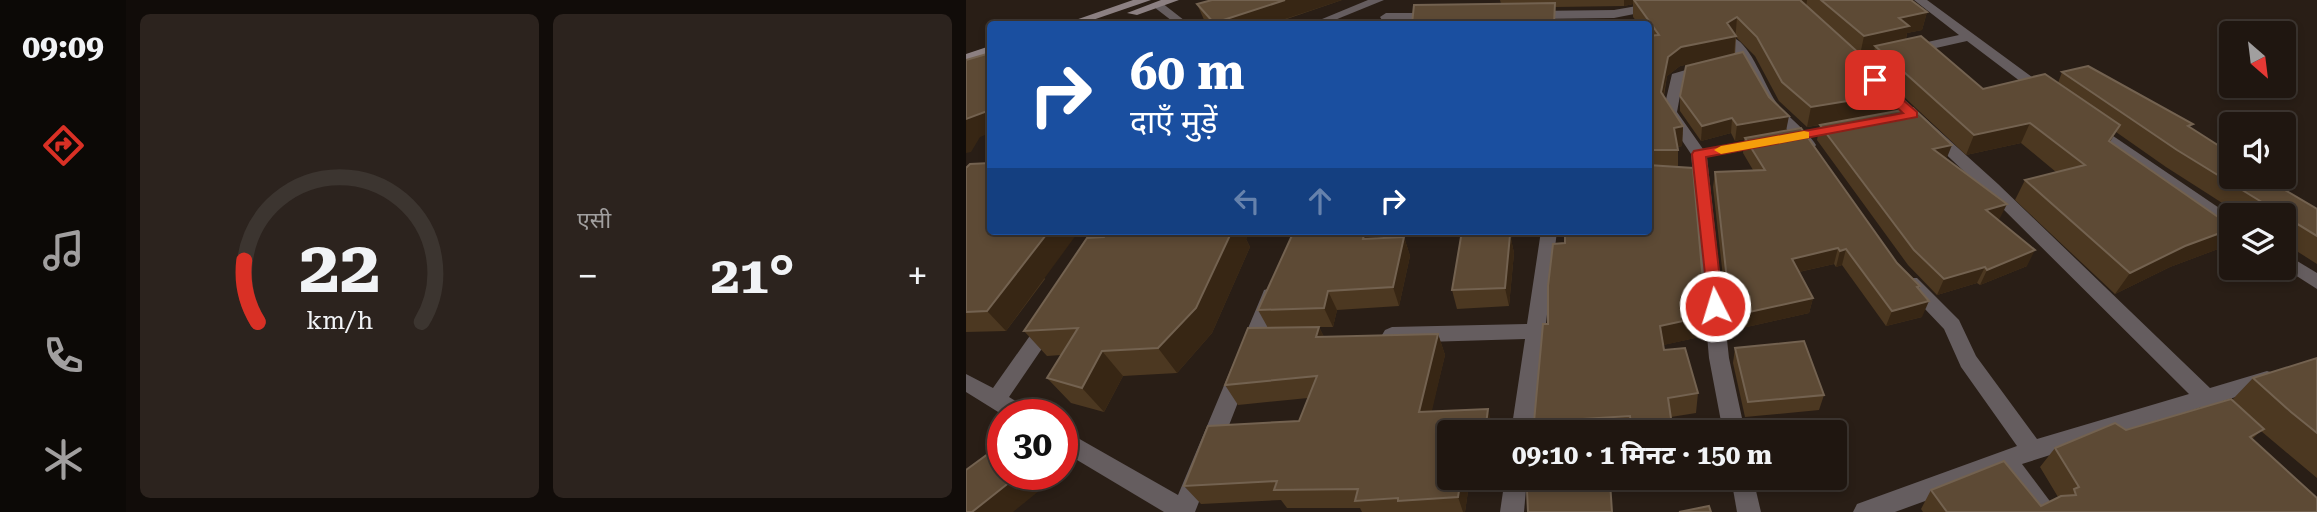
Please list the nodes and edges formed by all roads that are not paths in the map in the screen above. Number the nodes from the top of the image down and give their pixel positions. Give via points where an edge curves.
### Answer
1 (1144, 0) edge
2 (1173, 0) edge
3 (1378, 0) edge
4 (1390, 0) edge
5 (1611, 0) edge
6 (1690, 0) edge
7 (1920, 0) edge
8 (1158, 5) junction
9 (1614, 14) junction
10 (1454, 16) edge
11 (1521, 16) edge
12 (1587, 20) edge
13 (1079, 21) edge
14 (1109, 21) edge
15 (1179, 21) edge
16 (1323, 21) edge
17 (1385, 21) edge
18 (1968, 37) junction
19 (1734, 42) edge
20 (987, 51) edge
21 (966, 58) edge
22 (1735, 61) junction
23 (987, 62) edge
24 (966, 69) edge
25 (2051, 97) edge
26 (1912, 115) junction
27 (1885, 120) edge
28 (2084, 120) edge
29 (1810, 134) junction
30 (1699, 154) junction
31 (1819, 158) edge
32 (2219, 215) edge
33 (1548, 235) edge
34 (2296, 267) edge
35 (1900, 272) edge
36 (1278, 279) edge
37 (2317, 282) edge
38 (1059, 310) edge
39 (1536, 331) junction
40 (1373, 336) edge
41 (1278, 339) edge
42 (1251, 340) junction
43 (2292, 370) edge
44 (966, 382) edge
45 (2206, 398) junction
46 (994, 399) edge
47 (997, 399) edge
48 (1524, 420) edge
49 (1732, 420) edge
50 (2236, 427) edge
51 (1078, 449) edge
52 (2032, 450) junction
53 (2006, 461) junction
54 (1515, 490) edge
55 (1744, 490) edge
56 (1183, 511) edge
57 (1512, 512) edge
58 (1749, 512) edge
59 (1866, 512) edge
60 (2046, 512) edge

1 - 13 main road
2 - 8 main road
3 - 16 street
4 - 17 street
5 - 9 street
6 - 9 street
7 - 18 street
8 - 14 main road
8 - 15 street
9 - 12 street
10 - 17 street
11 - 12 street
18 - 25 street
18 - 26 street via 1851,58
19 - 22 street
20 - 21 main road
22 - 29 street via 1756,80 1774,108
22 - 30 street via 1686,72 1676,82 1670,112
23 - 24 main road
26 - 27 street
26 - 45 street
28 - 32 street
29 - 30 street
29 - 31 street
30 - 49 street via 1697,178 1719,358
33 - 39 street
34 - 37 street
35 - 52 street via 1952,326 1968,361
36 - 42 street
38 - 47 street
39 - 40 street
39 - 48 street
41 - 42 street
42 - 56 street
43 - 45 street
44 - 46 street
45 - 50 street
45 - 52 street
51 - 56 street
52 - 53 street
53 - 59 street
53 - 60 street
54 - 57 street
55 - 58 street

